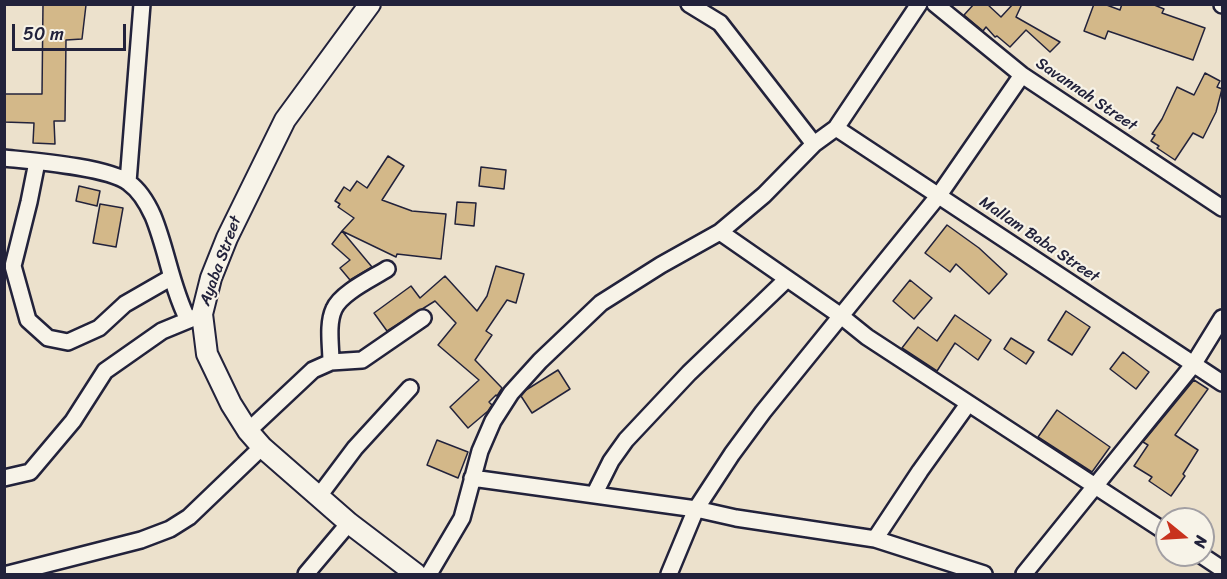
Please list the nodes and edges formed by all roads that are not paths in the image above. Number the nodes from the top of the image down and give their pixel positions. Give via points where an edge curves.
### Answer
1 (142, 4) edge
2 (370, 4) edge
3 (689, 4) edge
4 (919, 4) edge
5 (934, 4) edge
6 (1022, 75) junction
7 (836, 128) junction
8 (814, 144) junction
9 (4, 158) edge
10 (37, 162) junction
11 (128, 182) junction
12 (939, 195) junction
13 (1222, 208) edge
14 (720, 232) junction
15 (387, 269) dead end
16 (171, 277) junction
17 (787, 279) junction
18 (841, 316) junction
19 (195, 317) junction
20 (423, 318) dead end
21 (1222, 318) edge
22 (332, 362) junction
23 (1193, 365) junction
24 (1222, 383) edge
25 (410, 388) dead end
26 (968, 404) junction
27 (248, 431) junction
28 (262, 447) junction
29 (4, 478) edge
30 (472, 478) junction
31 (1096, 486) junction
32 (594, 495) junction
33 (319, 496) junction
34 (696, 509) junction
35 (349, 523) junction
36 (1155, 525) edge
37 (875, 539) junction
38 (8, 574) edge
39 (306, 574) edge
40 (416, 574) edge
41 (429, 574) edge
42 (669, 574) edge
43 (984, 574) edge
44 (1024, 574) edge

1 - 11 street
2 - 19 main road, Ayaba Street via 285,120 227,237
3 - 8 street via 720,23
4 - 7 street
5 - 6 street, Savannah Street
6 - 12 street
6 - 13 street, Savannah Street
7 - 8 street
7 - 12 street, Mallam Baba Street
8 - 14 street via 764,195
9 - 10 street
10 - 11 street via 85,168
10 - 16 street via 13,266 28,320 48,338 68,342 99,328 125,304
11 - 16 street via 153,216
12 - 18 street
12 - 23 street, Mallam Baba Street
14 - 17 street
14 - 30 street via 601,303 540,361 511,393 493,421
15 - 22 street via 342,298 333,310
16 - 19 street via 177,297
17 - 18 street
17 - 32 street via 626,440
18 - 26 street
18 - 34 street via 745,437
19 - 27 main road, Ayaba Street via 207,354
19 - 29 street via 162,331 105,371 72,421 30,472
20 - 22 street via 362,360
21 - 23 street
22 - 27 street via 313,370
23 - 24 street, Mallam Baba Street
23 - 31 street
25 - 33 street via 355,448
26 - 31 street
26 - 37 street
27 - 28 main road, Ayaba Street
28 - 33 main road, Ayaba Street
28 - 38 street via 189,517 170,529
30 - 32 street
30 - 41 street via 462,518
31 - 36 street
31 - 44 street
32 - 34 street
33 - 35 main road, Ayaba Street
34 - 37 street
34 - 42 street
35 - 39 street
35 - 40 main road, Ayaba Street
37 - 43 street

